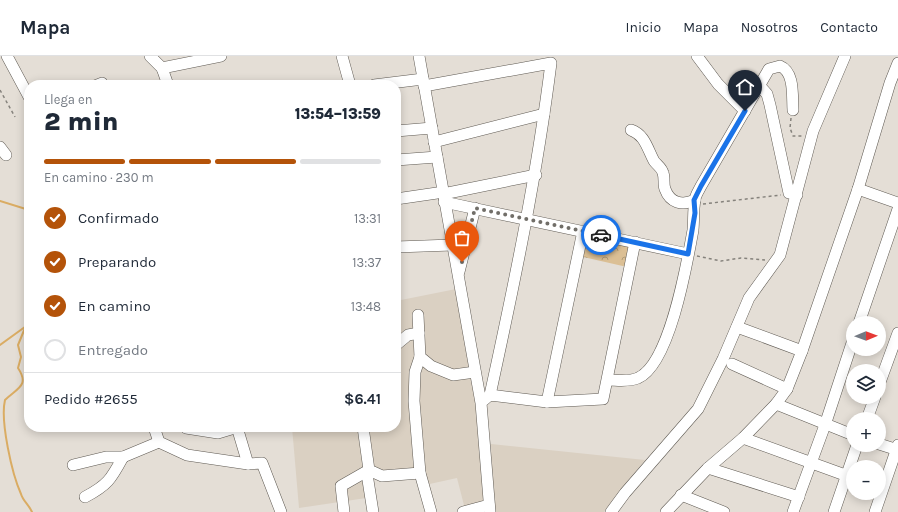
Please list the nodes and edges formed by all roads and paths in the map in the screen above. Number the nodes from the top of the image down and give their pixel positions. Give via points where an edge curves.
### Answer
1 (8, 56) edge
2 (150, 56) edge
3 (221, 56) edge
4 (342, 56) edge
5 (419, 56) edge
6 (697, 56) edge
7 (845, 56) edge
8 (898, 63) edge
9 (162, 68) junction
10 (166, 80) edge
11 (349, 80) edge
12 (424, 83) junction
13 (401, 84) edge
14 (759, 84) junction
15 (24, 87) edge
16 (0, 90) edge
17 (792, 110) joint
18 (745, 111) junction
19 (544, 114) junction
20 (15, 117) dead end
21 (432, 128) junction
22 (631, 130) dead end
23 (401, 131) edge
24 (801, 136) dead end
25 (434, 142) junction
26 (437, 158) junction
27 (401, 160) edge
28 (536, 175) junction
29 (858, 189) junction
30 (794, 195) junction
31 (442, 196) junction
32 (401, 199) edge
33 (695, 202) junction
34 (898, 203) edge
35 (475, 208) junction
36 (898, 208) edge
37 (527, 219) junction
38 (583, 231) junction
39 (635, 242) junction
40 (452, 245) junction
41 (401, 247) edge
42 (688, 254) junction
43 (776, 261) junction
44 (458, 275) junction
45 (418, 315) dead end
46 (861, 316) edge
47 (737, 327) junction
48 (419, 333) junction
49 (898, 333) edge
50 (401, 341) edge
51 (802, 351) junction
52 (848, 356) edge
53 (420, 357) junction
54 (732, 364) dead end
55 (886, 366) edge
56 (475, 372) junction
57 (608, 380) junction
58 (787, 389) junction
59 (490, 395) junction
60 (547, 402) junction
61 (481, 403) junction
62 (776, 404) junction
63 (825, 425) junction
64 (156, 432) edge
65 (239, 432) edge
66 (363, 432) edge
67 (846, 432) edge
68 (743, 438) junction
69 (159, 442) junction
70 (886, 446) edge
71 (897, 448) edge
72 (854, 452) edge
73 (123, 456) junction
74 (248, 464) junction
75 (811, 464) junction
76 (73, 466) dead end
77 (708, 468) junction
78 (369, 470) junction
79 (845, 475) junction
80 (420, 476) junction
81 (681, 495) junction
82 (85, 497) dead end
83 (799, 497) junction
84 (489, 509) edge
85 (281, 512) edge
86 (344, 512) edge
87 (373, 512) edge
88 (431, 512) edge
89 (463, 512) edge
90 (611, 512) edge
91 (666, 512) edge
92 (724, 512) edge
93 (793, 512) edge
94 (834, 512) edge
95 (875, 512) edge

1 - 15 street
2 - 9 street
3 - 9 street
4 - 11 street
5 - 12 street
6 - 18 street via 718,84
7 - 30 street via 813,132
8 - 29 street
9 - 10 street
12 - 13 street
12 - 19 street via 550,63
12 - 21 street
14 - 17 street via 769,69 778,66 783,68 791,83
14 - 18 street
14 - 30 street via 770,105
16 - 20 path
17 - 24 path via 791,133 793,136
18 - 33 street via 701,186
19 - 25 street
19 - 28 street
21 - 23 street
21 - 25 street
22 - 33 street via 643,138 663,173 669,196 680,204
25 - 26 street
26 - 27 street
26 - 31 street
28 - 31 street
28 - 37 street
29 - 34 street
29 - 51 street
30 - 33 path
30 - 43 street via 784,248
31 - 32 street
31 - 35 street
31 - 40 street
33 - 42 street
35 - 37 street
35 - 44 street
36 - 46 street
37 - 38 street
37 - 59 street
38 - 39 street
38 - 60 street
39 - 42 street
39 - 57 street
40 - 41 street
40 - 44 street
42 - 43 path via 721,261 741,258
42 - 57 street via 672,322 663,347 648,371 636,380
43 - 47 street via 752,293
44 - 56 street
45 - 48 street
47 - 51 street
47 - 90 street via 698,409
48 - 50 street via 408,335
48 - 53 street
49 - 55 street
51 - 58 street
52 - 63 street
53 - 56 street via 431,366 453,375
53 - 80 street via 415,372 414,401
54 - 58 street
56 - 61 street
57 - 60 street via 603,399
58 - 62 street
59 - 60 street
59 - 61 street
61 - 84 street
62 - 63 street
62 - 68 street
63 - 67 street
63 - 75 street
64 - 69 street
65 - 74 street
66 - 78 street
68 - 75 street
68 - 77 street
69 - 73 street
69 - 74 street via 187,455
70 - 71 street
71 - 95 street
72 - 79 street
73 - 76 street via 106,457
73 - 82 street via 105,486
74 - 85 street via 262,463
75 - 79 street
75 - 83 street
77 - 81 street
77 - 83 street
78 - 80 street via 382,476
78 - 86 street via 341,486
78 - 87 street via 367,474
79 - 94 street
80 - 88 street
81 - 91 street
81 - 92 street
83 - 93 street
84 - 89 street

